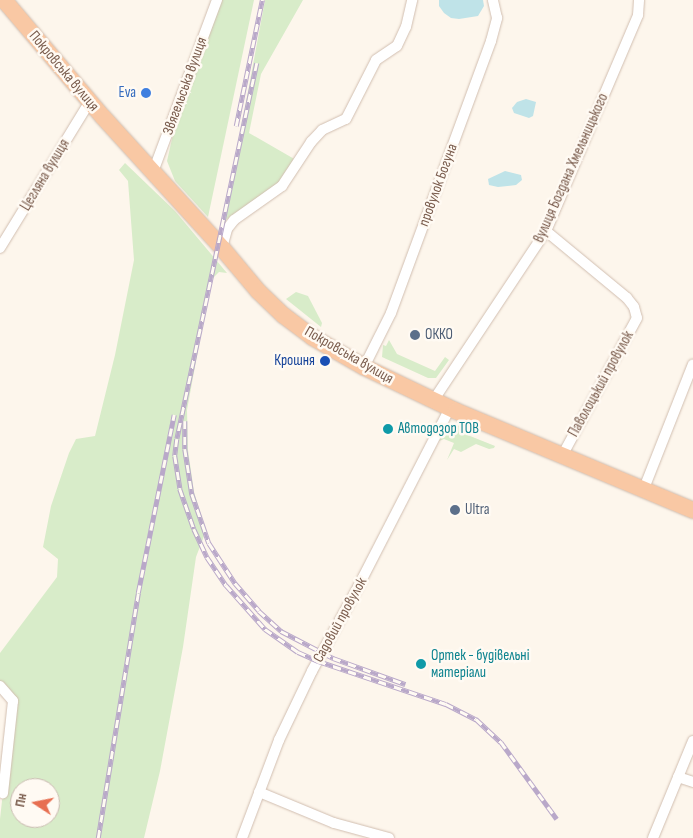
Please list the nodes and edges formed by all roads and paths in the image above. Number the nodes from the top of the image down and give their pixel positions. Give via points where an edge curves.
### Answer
1 (4, 0) edge
2 (217, 0) edge
3 (412, 0) edge
4 (492, 0) edge
5 (639, 0) edge
6 (90, 101) junction
7 (153, 172) junction
8 (546, 231) junction
9 (0, 248) edge
10 (222, 248) junction
11 (693, 364) edge
12 (364, 366) junction
13 (433, 400) junction
14 (450, 408) junction
15 (562, 456) junction
16 (643, 490) junction
17 (693, 510) edge
18 (0, 686) edge
19 (693, 740) edge
20 (678, 777) junction
21 (693, 782) edge
22 (259, 792) junction
23 (3, 793) dead end
24 (242, 838) edge
25 (388, 838) edge
26 (653, 838) edge

1 - 6 highway, Покровська вулиця
2 - 7 street, Звягельська вулиця
3 - 10 street via 406,27 397,46 376,60 346,119 322,130 282,186 234,220 227,229
4 - 12 street, провулок Богуна via 497,18 489,48 391,313
5 - 8 street, вулиця Богдана Хмельницького via 638,15
6 - 7 highway, Покровська вулиця
6 - 9 street, Цегляна вулиця
7 - 10 highway, Покровська вулиця
8 - 13 street, вулиця Богдана Хмельницького
8 - 15 street, Паволоцький провулок via 627,298 637,318
10 - 12 highway, Покровська вулиця via 283,315 312,337
11 - 16 street
12 - 13 highway, Покровська вулиця
13 - 14 highway, Покровська вулиця
14 - 15 highway, Покровська вулиця
14 - 22 street, Садовий провулок via 360,586 312,671 279,740
15 - 16 highway, Покровська вулиця
16 - 17 highway, Покровська вулиця
18 - 23 street via 13,701
19 - 20 street
20 - 21 street
20 - 26 street
22 - 24 street, Садовий провулок
22 - 25 street via 334,823

